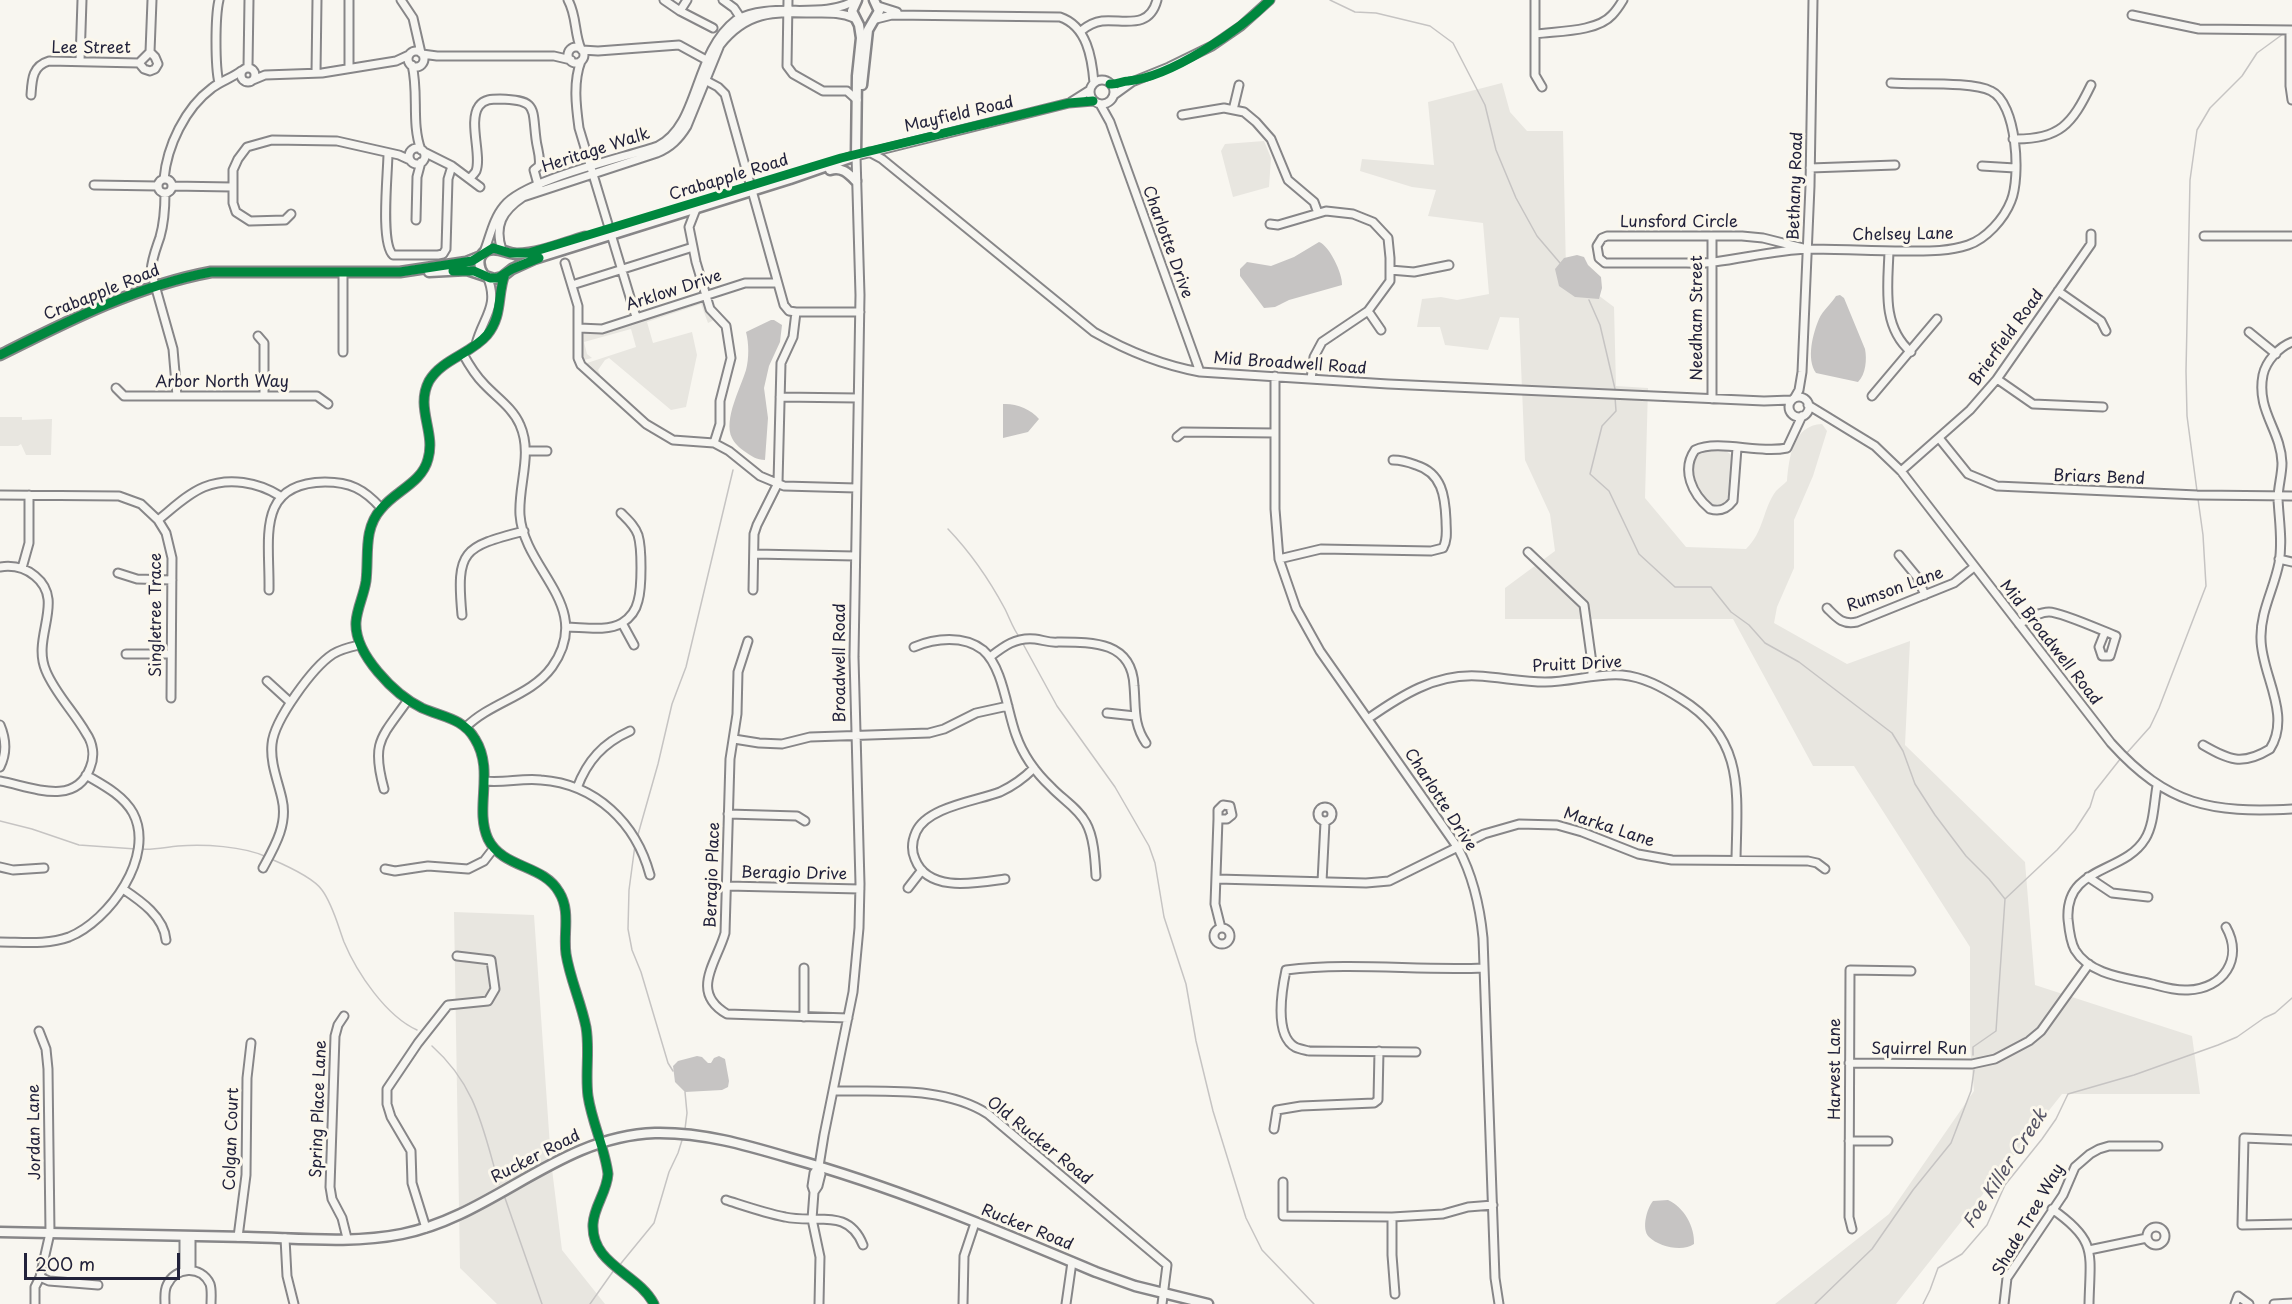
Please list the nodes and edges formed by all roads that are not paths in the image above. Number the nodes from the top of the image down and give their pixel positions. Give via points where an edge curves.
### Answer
1 (82, 0) edge
2 (152, 0) edge
3 (217, 0) edge
4 (249, 0) edge
5 (317, 0) edge
6 (349, 0) edge
7 (401, 0) edge
8 (568, 0) edge
9 (664, 0) edge
10 (687, 0) edge
11 (723, 0) edge
12 (760, 0) edge
13 (1157, 0) edge
14 (1270, 0) edge
15 (1535, 0) edge
16 (1623, 0) edge
17 (1813, 0) edge
18 (853, 1) edge
19 (876, 3) edge
20 (788, 6) edge
21 (760, 9) junction
22 (680, 11) junction
23 (920, 15) junction
24 (2132, 15) dead end
25 (856, 19) junction
26 (742, 20) junction
27 (874, 20) junction
28 (713, 28) dead end
29 (2291, 30) edge
30 (1081, 31) junction
31 (576, 34) junction
32 (1536, 34) junction
33 (417, 36) junction
34 (582, 49) junction
35 (570, 50) junction
36 (598, 51) junction
37 (150, 52) junction
38 (421, 53) junction
39 (410, 54) junction
40 (437, 56) junction
41 (554, 56) junction
42 (571, 60) junction
43 (582, 60) junction
44 (80, 61) junction
45 (396, 62) junction
46 (709, 62) junction
47 (139, 63) junction
48 (422, 63) junction
49 (1092, 64) junction
50 (412, 65) junction
51 (349, 68) junction
52 (246, 72) junction
53 (316, 74) junction
54 (270, 75) junction
55 (576, 76) junction
56 (857, 76) junction
57 (703, 78) junction
58 (416, 81) junction
59 (1107, 82) junction
60 (1132, 82) junction
61 (219, 83) junction
62 (1094, 83) junction
63 (1891, 83) dead end
64 (1239, 85) dead end
65 (2091, 85) dead end
66 (1542, 87) dead end
67 (846, 90) junction
68 (1090, 90) junction
69 (31, 95) dead end
70 (1112, 98) junction
71 (2292, 100) edge
72 (857, 103) junction
73 (1069, 103) junction
74 (1097, 103) junction
75 (1233, 110) junction
76 (1182, 115) dead end
77 (1110, 122) junction
78 (418, 134) junction
79 (2013, 139) junction
80 (887, 148) junction
81 (412, 150) junction
82 (423, 151) junction
83 (869, 152) junction
84 (391, 153) junction
85 (856, 156) junction
86 (882, 159) junction
87 (411, 161) junction
88 (422, 162) junction
89 (449, 164) junction
90 (1895, 165) dead end
91 (1982, 166) dead end
92 (1810, 168) junction
93 (2015, 168) junction
94 (591, 171) junction
95 (417, 177) junction
96 (164, 178) junction
97 (471, 178) junction
98 (790, 179) junction
99 (856, 181) junction
100 (94, 185) dead end
101 (158, 186) junction
102 (172, 186) junction
103 (480, 186) dead end
104 (232, 187) junction
105 (538, 187) junction
106 (750, 189) junction
107 (165, 193) junction
108 (696, 209) junction
109 (1318, 213) junction
110 (291, 214) dead end
111 (667, 218) junction
112 (416, 220) dead end
113 (1270, 224) dead end
114 (689, 226) junction
115 (610, 232) junction
116 (2091, 234) dead end
117 (2204, 236) dead end
118 (2292, 236) edge
119 (1712, 237) junction
120 (693, 247) junction
121 (1807, 249) junction
122 (503, 251) junction
123 (1889, 251) junction
124 (482, 254) junction
125 (1712, 262) junction
126 (565, 264) dead end
127 (1449, 265) dead end
128 (622, 268) junction
129 (1390, 270) junction
130 (400, 272) junction
131 (343, 273) junction
132 (506, 273) junction
133 (486, 276) junction
134 (777, 283) junction
135 (154, 285) junction
136 (572, 285) junction
137 (2058, 291) junction
138 (706, 294) junction
139 (1368, 311) junction
140 (796, 312) junction
141 (860, 312) junction
142 (636, 317) junction
143 (1937, 319) dead end
144 (579, 328) junction
145 (1381, 330) dead end
146 (2106, 331) dead end
147 (2249, 332) dead end
148 (258, 336) dead end
149 (2292, 342) edge
150 (476, 344) junction
151 (344, 352) dead end
152 (1911, 352) junction
153 (463, 354) junction
154 (2276, 354) junction
155 (0, 355) edge
156 (1200, 372) junction
157 (1802, 372) junction
158 (1275, 376) junction
159 (1311, 379) junction
160 (1997, 379) junction
161 (116, 388) dead end
162 (177, 396) junction
163 (264, 396) junction
164 (1872, 396) dead end
165 (780, 397) junction
166 (858, 398) junction
167 (1712, 399) junction
168 (1793, 399) junction
169 (1764, 401) junction
170 (1807, 403) junction
171 (328, 404) dead end
172 (2103, 407) dead end
173 (1791, 413) junction
174 (1804, 415) junction
175 (1828, 418) junction
176 (1795, 427) junction
177 (1275, 433) junction
178 (1177, 436) dead end
179 (1939, 438) junction
180 (714, 444) junction
181 (1737, 448) junction
182 (526, 451) junction
183 (547, 451) dead end
184 (1393, 460) dead end
185 (1901, 471) junction
186 (778, 483) junction
187 (856, 488) junction
188 (0, 495) edge
189 (29, 495) junction
190 (280, 496) junction
191 (2292, 496) edge
192 (2278, 497) junction
193 (381, 508) junction
194 (621, 513) dead end
195 (158, 519) junction
196 (524, 531) junction
197 (1528, 552) dead end
198 (754, 554) junction
199 (1899, 555) dead end
200 (855, 556) junction
201 (1279, 559) junction
202 (2279, 560) junction
203 (2292, 561) edge
204 (0, 567) edge
205 (1974, 567) junction
206 (21, 568) junction
207 (118, 573) dead end
208 (172, 580) junction
209 (269, 590) dead end
210 (753, 590) dead end
211 (1925, 595) junction
212 (1827, 608) dead end
213 (462, 615) dead end
214 (622, 623) junction
215 (2019, 624) junction
216 (566, 627) junction
217 (2105, 632) dead end
218 (748, 641) dead end
219 (359, 645) junction
220 (634, 645) dead end
221 (914, 647) dead end
222 (126, 654) dead end
223 (171, 654) junction
224 (990, 657) junction
225 (1592, 676) junction
226 (267, 681) dead end
227 (171, 698) dead end
228 (408, 700) junction
229 (290, 702) junction
230 (1008, 706) junction
231 (1107, 712) dead end
232 (1135, 716) junction
233 (1369, 718) junction
234 (0, 725) edge
235 (466, 727) junction
236 (630, 732) dead end
237 (855, 736) junction
238 (734, 739) junction
239 (1146, 743) dead end
240 (2203, 745) dead end
241 (0, 767) edge
242 (1034, 768) junction
243 (86, 776) junction
244 (0, 781) edge
245 (485, 781) junction
246 (2157, 786) junction
247 (578, 788) junction
248 (384, 789) dead end
249 (2292, 809) edge
250 (728, 814) junction
251 (1218, 819) dead end
252 (805, 821) dead end
253 (1325, 822) dead end
254 (494, 848) junction
255 (1458, 848) junction
256 (1736, 860) junction
257 (0, 867) edge
258 (44, 868) dead end
259 (263, 868) dead end
260 (385, 869) dead end
261 (1825, 869) dead end
262 (922, 870) junction
263 (650, 875) dead end
264 (1096, 876) dead end
265 (2088, 877) junction
266 (1005, 879) dead end
267 (1216, 879) junction
268 (1323, 882) junction
269 (727, 886) junction
270 (908, 888) dead end
271 (123, 889) junction
272 (860, 889) junction
273 (2148, 897) dead end
274 (2226, 927) dead end
275 (1221, 928) dead end
276 (166, 940) dead end
277 (0, 942) edge
278 (457, 956) dead end
279 (2089, 964) junction
280 (804, 968) dead end
281 (1484, 968) junction
282 (1911, 971) dead end
283 (344, 1016) dead end
284 (804, 1017) junction
285 (848, 1018) junction
286 (39, 1031) dead end
287 (250, 1043) dead end
288 (1379, 1052) junction
289 (1416, 1052) dead end
290 (1849, 1063) junction
291 (835, 1090) junction
292 (1274, 1129) dead end
293 (2292, 1140) edge
294 (1849, 1141) junction
295 (1888, 1141) dead end
296 (600, 1142) junction
297 (2158, 1146) dead end
298 (819, 1166) junction
299 (1283, 1182) dead end
300 (726, 1200) dead end
301 (1493, 1205) junction
302 (2052, 1209) junction
303 (1392, 1217) junction
304 (812, 1219) junction
305 (975, 1223) junction
306 (2292, 1224) edge
307 (426, 1228) junction
308 (1852, 1229) dead end
309 (0, 1232) edge
310 (50, 1233) junction
311 (188, 1236) junction
312 (238, 1237) junction
313 (285, 1238) junction
314 (347, 1238) junction
315 (2147, 1238) dead end
316 (863, 1245) dead end
317 (2089, 1250) junction
318 (1072, 1262) junction
319 (188, 1270) junction
320 (40, 1277) junction
321 (98, 1285) dead end
322 (1164, 1294) junction
323 (1395, 1294) dead end
324 (2292, 1303) edge
325 (35, 1304) edge
326 (165, 1304) edge
327 (211, 1304) edge
328 (294, 1304) edge
329 (654, 1304) edge
330 (819, 1304) edge
331 (963, 1304) edge
332 (1066, 1304) edge
333 (1162, 1304) edge
334 (1208, 1304) edge
335 (1499, 1304) edge
336 (2004, 1304) edge
337 (2089, 1304) edge
338 (2235, 1304) edge
339 (2249, 1304) edge
340 (2274, 1304) edge

1 - 44 street
2 - 37 street, Lee Street
3 - 61 street
4 - 52 street
5 - 53 street
6 - 51 street
7 - 33 street via 413,18
8 - 31 street
9 - 22 street
10 - 22 street
11 - 26 street
12 - 21 street
13 - 30 street via 1152,12 1141,20 1099,21
14 - 60 street via 1212,46
15 - 32 street
16 - 32 street via 1611,17 1590,27
17 - 92 street, Bethany Road
18 - 20 street, Heritage Walk via 838,7
18 - 25 main road
19 - 23 street via 887,10
19 - 27 main road via 879,14
20 - 21 street, Heritage Walk
20 - 25 street, Heritage Walk
20 - 26 street, Heritage Walk
20 - 67 street via 787,66 793,74 823,91
21 - 26 street, Heritage Walk
22 - 28 street
23 - 27 street via 892,15
23 - 30 street via 1049,16 1068,20
24 - 29 street via 2199,29
25 - 27 main road via 865,24
25 - 56 main road via 861,38
26 - 46 street, Heritage Walk
27 - 72 main road via 867,34
29 - 71 street
30 - 49 street
31 - 34 street
31 - 35 street
32 - 66 street via 1535,75
33 - 38 street
33 - 39 street
34 - 35 street
34 - 36 street
34 - 43 street
35 - 41 street
35 - 42 street
36 - 43 street
36 - 46 street via 679,45
37 - 47 street, Lee Street
37 - 47 street, Lee Street via 157,60 155,69 147,70
38 - 39 street
38 - 40 street
38 - 48 street
39 - 45 street
39 - 50 street
40 - 41 street
40 - 48 street
41 - 42 street
42 - 43 street
42 - 55 street
43 - 55 street
44 - 47 street, Lee Street
44 - 69 street, Lee Street via 54,60 39,65
45 - 50 street
45 - 51 street
46 - 57 street, Heritage Walk
48 - 50 street
48 - 58 street
49 - 59 street
49 - 62 street
50 - 58 street
51 - 53 street
52 - 54 street
52 - 54 street via 249,82
52 - 61 street
53 - 54 street
55 - 94 street via 579,128
56 - 67 street
56 - 72 main road
57 - 94 street, Heritage Walk via 687,126 668,148
57 - 106 street via 724,94
58 - 78 street
59 - 60 street
59 - 62 street
59 - 70 street, Charlotte Drive
60 - 70 street
61 - 96 street via 199,100 173,140
62 - 68 street
63 - 79 street, Chelsey Lane via 1971,85 1990,90 2007,109
64 - 75 street
65 - 79 street via 2077,113 2057,131 2036,139
67 - 72 street
68 - 73 street, Mayfield Road
68 - 74 street, Charlotte Drive
70 - 74 street, Mayfield Road
70 - 77 street, Charlotte Drive via 1108,105
72 - 85 main road
73 - 74 street, Mayfield Road
73 - 80 street, Mayfield Road
74 - 77 street, Charlotte Drive
75 - 76 street
75 - 109 street via 1244,112 1271,139 1288,180 1314,202
77 - 156 street, Charlotte Drive
78 - 81 street
78 - 82 street
79 - 93 street, Chelsey Lane
80 - 83 street, Mayfield Road
80 - 86 street
81 - 82 street
81 - 84 street
81 - 87 street
82 - 88 street
82 - 89 street
83 - 85 street, Mayfield Road
83 - 86 street, Mid Broadwell Road
84 - 87 street
84 - 89 street via 385,231 393,255 443,254
84 - 104 street via 338,141 260,142 247,147 238,159
85 - 98 main road, Crabapple Road
85 - 99 street, Broadwell Road
85 - 106 main road, Crabapple Road
86 - 156 street, Mid Broadwell Road via 1094,332 1147,358
87 - 88 street
87 - 95 street
88 - 89 street
88 - 95 street
89 - 97 street
90 - 92 street
91 - 93 street
92 - 121 street, Bethany Road
93 - 123 street, Chelsey Lane via 2011,204 1982,238 1942,251
94 - 105 street, Heritage Walk
94 - 115 street
95 - 112 street
96 - 101 street
96 - 102 street
97 - 103 street
97 - 105 street via 477,169 478,107 491,99 517,100 530,106 535,114 540,158 534,170
98 - 99 main road via 835,168 844,170
98 - 106 main road, Crabapple Road
99 - 141 street, Broadwell Road
100 - 101 street
101 - 107 street
102 - 104 street
102 - 107 street
104 - 110 street via 237,212 250,221 285,220
105 - 122 street, Heritage Walk via 517,200 506,213 498,233
105 - 124 street, Heritage Walk via 522,191 505,204
106 - 108 main road, Crabapple Road
106 - 115 main road, Crabapple Road
106 - 134 street
107 - 135 street via 165,214 152,259
108 - 111 main road, Crabapple Road
108 - 114 street
109 - 113 street
109 - 129 street via 1353,214 1373,222 1388,238
111 - 114 street via 681,219
111 - 115 main road, Crabapple Road
114 - 120 street
115 - 122 main road, Crabapple Road via 529,253
115 - 128 street
115 - 132 main road, Crabapple Road
116 - 137 street, Brierfield Road via 2091,244
117 - 118 street
119 - 121 street, Lunsford Circle via 1763,238
119 - 125 street, Needham Street
119 - 125 street, Lunsford Circle via 1607,236 1597,246 1599,258 1605,262
120 - 128 street
120 - 138 street
121 - 123 street, Chelsey Lane
121 - 125 street, Lunsford Circle
121 - 157 street, Bethany Road
122 - 124 main road via 493,248
122 - 132 main road via 509,260
123 - 152 street via 1889,319
124 - 130 main road, Crabapple Road via 466,262
124 - 133 main road via 479,266
125 - 167 street, Needham Street
126 - 136 street
127 - 129 street via 1413,272
128 - 136 street
128 - 142 street
129 - 139 street via 1390,281
130 - 131 main road, Crabapple Road
130 - 133 main road, Crabapple Road via 467,270
131 - 135 main road, Crabapple Road via 211,272
131 - 151 street
132 - 133 main road via 494,279
132 - 150 street via 496,320
133 - 150 street via 492,290 491,305
134 - 138 street, Arklow Drive via 753,281
134 - 140 street via 784,305
135 - 155 main road, Crabapple Road
135 - 162 street via 173,349
136 - 144 street
137 - 146 street via 2101,321
137 - 160 street, Brierfield Road
138 - 142 street, Arklow Drive
138 - 180 street via 710,309 726,326 731,358
139 - 145 street
139 - 159 street via 1322,342 1314,357
140 - 141 street
140 - 165 street via 793,338 781,363
141 - 166 street, Broadwell Road
142 - 144 street, Arklow Drive via 602,329
143 - 152 street
144 - 180 street via 581,365 646,424 673,440
147 - 154 street
148 - 163 street via 264,343
149 - 154 street
150 - 153 street
152 - 164 street
153 - 182 street via 484,384 514,413
153 - 193 street via 439,369 425,389 423,409 431,446 425,467 417,479
154 - 192 street via 2263,374 2261,392 2282,462
156 - 158 street, Mid Broadwell Road
157 - 168 street, Bethany Road
157 - 170 street, Bethany Road
158 - 159 street, Mid Broadwell Road
158 - 177 street, Charlotte Drive
159 - 167 street, Mid Broadwell Road
160 - 172 street via 2033,404
160 - 179 street, Brierfield Road
161 - 162 street, Arbor North Way via 124,396
162 - 163 street, Arbor North Way
163 - 171 street, Arbor North Way via 317,396
165 - 166 street
165 - 186 street
166 - 187 street, Broadwell Road
167 - 169 street, Mid Broadwell Road
168 - 169 street, Mid Broadwell Road
168 - 170 street via 1801,397
168 - 173 street via 1789,405
169 - 173 street, Mid Broadwell Road
170 - 174 street
170 - 175 street, Mid Broadwell Road
173 - 174 street
173 - 176 street
174 - 175 street, Mid Broadwell Road
174 - 176 street
175 - 185 street, Mid Broadwell Road via 1875,446
176 - 181 street via 1786,448
177 - 178 street via 1183,432
177 - 201 street, Charlotte Drive
179 - 185 street, Brierfield Road
179 - 192 street, Briars Bend via 1968,474 1997,486
180 - 186 street via 760,476
181 - 181 street via 1705,447 1692,455 1689,482 1710,509 1720,510 1733,501
182 - 183 street
182 - 196 street via 520,500
184 - 201 street via 1426,469 1439,482 1445,503 1443,548 1321,549
185 - 205 street, Mid Broadwell Road
186 - 187 street
186 - 198 street via 757,525
187 - 200 street, Broadwell Road
188 - 189 street, Singletree Trace
189 - 195 street, Singletree Trace via 119,496 141,504
189 - 206 street via 29,543
190 - 193 street via 295,486 312,482 340,482 364,492
190 - 195 street via 253,483 215,484 195,492
190 - 209 street via 270,521
191 - 192 street, Briars Bend
192 - 202 street
193 - 219 street via 368,539 366,580 356,623
194 - 214 street via 639,538 640,582 639,600
195 - 208 street, Singletree Trace via 171,546
196 - 213 street via 486,541 468,555 459,578
196 - 216 street via 556,590
197 - 225 street via 1584,605
198 - 200 street
198 - 210 street
199 - 211 street via 1917,577
200 - 237 street, Broadwell Road
201 - 233 street, Charlotte Drive via 1304,624
202 - 203 street
202 - 240 street via 2260,636 2277,712 2274,743 2261,755 2238,760
204 - 206 street
205 - 211 street, Rumson Lane via 1954,583
205 - 215 street, Mid Broadwell Road
206 - 243 street via 38,578 47,594 49,609 41,641 42,660 49,678 90,740 93,758
207 - 208 street via 136,579
208 - 223 street, Singletree Trace
211 - 212 street, Rumson Lane via 1849,624 1841,622
214 - 216 street
214 - 220 street
215 - 217 street via 2050,612
215 - 246 street, Mid Broadwell Road via 2111,743
216 - 235 street via 560,653 543,677 484,711
218 - 238 street, Beragio Place via 738,672
219 - 228 street via 374,667
219 - 229 street via 327,658
221 - 224 street via 926,642 957,640 972,644
222 - 223 street
223 - 227 street, Singletree Trace
224 - 230 street
224 - 232 street via 1007,644 1029,639 1087,642 1109,648 1123,656 1131,669
225 - 233 street, Pruitt Drive via 1545,682 1477,676 1446,678 1409,691
225 - 256 street, Pruitt Drive via 1622,675 1652,682 1693,706 1715,727 1729,750 1736,775
226 - 229 street
228 - 235 street
228 - 248 street via 378,747 377,765
229 - 259 street via 277,725 272,748 283,822
230 - 237 street via 976,713 936,731
230 - 242 street via 1019,743
231 - 232 street
232 - 239 street
233 - 255 street, Charlotte Drive
234 - 241 street via 5,740
235 - 245 street via 482,752
236 - 247 street via 596,754
237 - 238 street via 810,737 782,744
237 - 272 street, Broadwell Road
238 - 250 street, Beragio Place
242 - 262 street via 1000,792 924,821 915,834 912,849
242 - 264 street via 1086,823
243 - 244 street via 74,788 53,792
243 - 271 street via 125,801 136,820 136,851
245 - 247 street via 541,780
245 - 254 street via 484,824
246 - 249 street, Mid Broadwell Road via 2190,800 2230,809
246 - 265 street via 2146,838 2121,860
247 - 263 street via 622,819 639,845
250 - 252 street via 797,816
250 - 269 street, Beragio Place
251 - 267 street
253 - 268 street
254 - 260 street via 484,861 468,868
254 - 296 street via 508,860 547,878 563,900 566,953 586,1028 588,1095
255 - 256 street, Marka Lane via 1499,828 1540,823 1571,828 1650,857
255 - 268 street, Marka Lane via 1389,881
255 - 281 street, Charlotte Drive via 1467,865 1481,916
256 - 261 street, Marka Lane via 1808,861
257 - 258 street
262 - 266 street via 949,884
262 - 270 street
265 - 273 street via 2112,893
265 - 279 street via 2072,894 2068,910 2075,949
267 - 268 street, Marka Lane
267 - 275 street via 1215,904
269 - 272 street, Beragio Drive
269 - 284 street, Beragio Place via 725,933 707,984 717,1009 727,1014
271 - 276 street via 152,912 164,928
271 - 277 street via 96,921 72,936 51,942
272 - 285 street, Broadwell Road via 857,959
274 - 279 street via 2234,946 2231,962 2218,979 2197,989 2181,990 2112,975
278 - 307 street via 491,960 495,989 488,1001 448,1005 387,1089 391,1117 411,1151 412,1183
279 - 290 street, Squirrel Run via 2041,1031 1995,1059 1972,1064
280 - 284 street
281 - 288 street via 1315,966 1286,970 1282,1019 1289,1042 1309,1051
281 - 301 street, Charlotte Drive
282 - 290 street, Harvest Lane via 1850,970
283 - 314 street, Spring Place Lane via 335,1036 330,1187
284 - 285 street, Beragio Place
285 - 291 street, Broadwell Road
286 - 310 street, Jordan Lane via 48,1069
287 - 312 street, Colgan Court via 246,1175
288 - 289 street
288 - 292 street via 1378,1100 1374,1103 1277,1110
290 - 294 street, Harvest Lane
291 - 298 street, Broadwell Road
291 - 322 street, Old Rucker Road via 932,1094 978,1108 1167,1265
293 - 306 street via 2244,1138 2242,1225
294 - 295 street
294 - 308 street, Harvest Lane
296 - 298 main road, Rucker Road via 654,1133 692,1135
296 - 307 main road, Rucker Road
296 - 329 street via 608,1182 595,1214 594,1238 605,1258 645,1291
297 - 302 street, Shade Tree Way via 2109,1146 2090,1154 2075,1167
298 - 304 street, Broadwell Road via 821,1174 814,1192
298 - 305 main road, Rucker Road via 858,1177
299 - 303 street via 1283,1216
300 - 304 street via 786,1217
301 - 303 street via 1443,1214
301 - 335 street, Charlotte Drive via 1495,1288
302 - 317 street via 2078,1228
302 - 336 street, Shade Tree Way via 2007,1278
303 - 323 street
304 - 316 street via 844,1222 857,1233
304 - 330 street, Broadwell Road via 820,1257
305 - 318 main road, Rucker Road
305 - 331 street via 964,1256
307 - 314 main road, Rucker Road via 391,1236
309 - 310 main road, Rucker Road
310 - 311 main road, Rucker Road
310 - 320 street, Jordan Lane
311 - 312 main road, Rucker Road
311 - 319 street
312 - 313 main road, Rucker Road
313 - 314 main road, Rucker Road
313 - 328 street via 287,1276
315 - 317 street
317 - 337 street
318 - 322 main road, Rucker Road
318 - 332 street
319 - 326 street via 172,1276 167,1283
319 - 327 street via 202,1275 209,1284
320 - 321 street
320 - 325 street, Jordan Lane via 35,1287
322 - 333 street
322 - 334 main road, Rucker Road
324 - 340 street
338 - 339 street via 2240,1296

